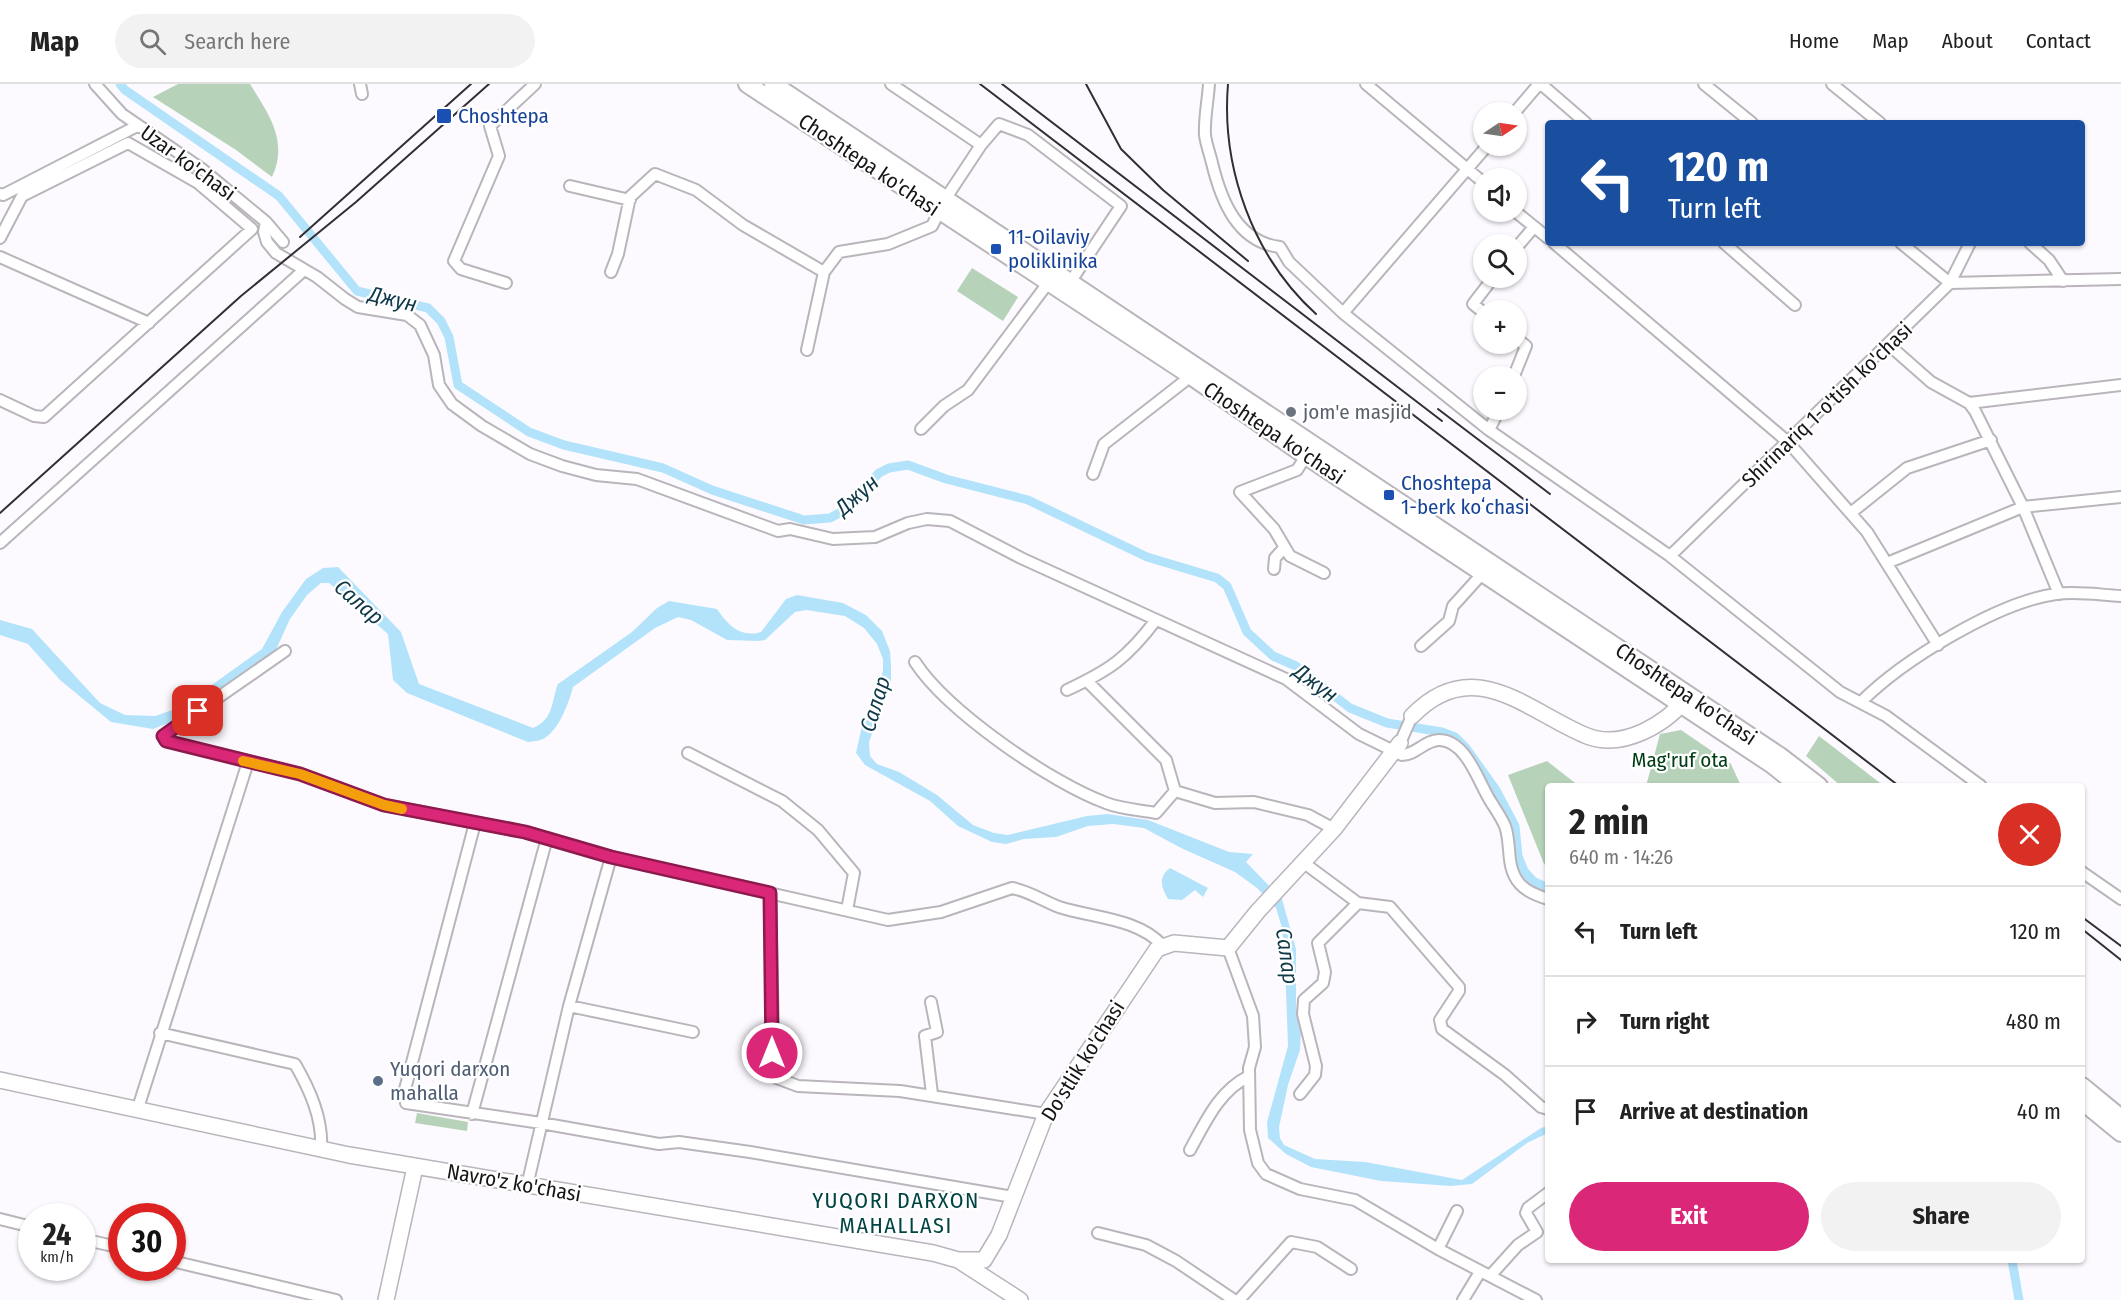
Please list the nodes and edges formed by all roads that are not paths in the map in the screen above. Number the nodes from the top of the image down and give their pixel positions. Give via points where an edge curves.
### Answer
1 (95, 84) edge
2 (535, 84) edge
3 (747, 84) edge
4 (772, 84) edge
5 (891, 84) edge
6 (1209, 84) edge
7 (1366, 84) edge
8 (1540, 84) edge
9 (1704, 84) edge
10 (1832, 84) edge
11 (1524, 102) edge
12 (1582, 120) edge
13 (1748, 120) edge
14 (1876, 120) edge
15 (137, 126) junction
16 (981, 146) junction
17 (1479, 156) edge
18 (1467, 170) junction
19 (1473, 175) edge
20 (570, 186) dead end
21 (0, 194) edge
22 (630, 200) junction
23 (943, 205) junction
24 (1527, 221) edge
25 (265, 224) junction
26 (1534, 227) junction
27 (252, 229) junction
28 (1527, 235) edge
29 (1545, 236) edge
30 (0, 238) edge
31 (283, 242) dead end
32 (1558, 246) edge
33 (1727, 246) edge
34 (1905, 246) edge
35 (1968, 246) edge
36 (2033, 246) edge
37 (0, 257) edge
38 (304, 270) junction
39 (611, 272) dead end
40 (824, 272) junction
41 (2121, 279) edge
42 (1071, 281) junction
43 (2063, 281) junction
44 (506, 283) dead end
45 (1048, 283) junction
46 (1950, 283) junction
47 (1485, 288) edge
48 (1476, 300) edge
49 (1794, 305) dead end
50 (1343, 313) junction
51 (149, 323) junction
52 (1889, 345) junction
53 (807, 350) dead end
54 (1188, 374) junction
55 (2121, 385) edge
56 (0, 400) edge
57 (1969, 403) junction
58 (1494, 420) edge
59 (921, 429) dead end
60 (1489, 430) junction
61 (1991, 440) junction
62 (1788, 442) junction
63 (1306, 456) junction
64 (1093, 474) dead end
65 (2121, 497) edge
66 (2023, 507) junction
67 (1852, 512) junction
68 (0, 543) edge
69 (1283, 549) junction
70 (1670, 556) junction
71 (1887, 563) junction
72 (1274, 569) dead end
73 (1324, 573) dead end
74 (1482, 574) junction
75 (2059, 594) junction
76 (2121, 596) edge
77 (1156, 620) junction
78 (1938, 645) junction
79 (1421, 646) dead end
80 (285, 651) dead end
81 (1609, 651) junction
82 (915, 662) dead end
83 (1087, 681) junction
84 (1067, 690) dead end
85 (1684, 700) junction
86 (1861, 702) junction
87 (1412, 716) joint
88 (1398, 747) junction
89 (688, 753) dead end
90 (248, 762) junction
91 (1795, 783) edge
92 (1815, 783) edge
93 (1977, 783) edge
94 (1175, 791) junction
95 (475, 823) junction
96 (1334, 829) junction
97 (547, 838) junction
98 (611, 857) junction
99 (1304, 863) junction
100 (2085, 874) edge
101 (770, 893) junction
102 (1545, 898) edge
103 (2121, 898) edge
104 (1358, 903) junction
105 (847, 910) junction
106 (1162, 945) junction
107 (1228, 948) junction
108 (931, 1002) dead end
109 (569, 1006) junction
110 (693, 1032) dead end
111 (160, 1033) junction
112 (1249, 1076) junction
113 (1, 1084) edge
114 (2085, 1088) edge
115 (932, 1094) junction
116 (1300, 1094) dead end
117 (2085, 1103) edge
118 (1545, 1108) edge
119 (137, 1111) junction
120 (472, 1114) junction
121 (1046, 1114) junction
122 (2121, 1118) edge
123 (541, 1123) junction
124 (2121, 1133) edge
125 (321, 1149) junction
126 (1190, 1150) dead end
127 (415, 1167) junction
128 (527, 1186) junction
129 (1545, 1195) edge
130 (1013, 1197) junction
131 (1457, 1210) dead end
132 (0, 1219) edge
133 (18, 1224) edge
134 (1098, 1233) dead end
135 (1438, 1249) junction
136 (186, 1264) edge
137 (981, 1267) junction
138 (1351, 1269) dead end
139 (1485, 1274) junction
140 (336, 1300) edge
141 (387, 1300) edge
142 (1020, 1300) edge
143 (1234, 1300) edge
144 (1239, 1300) edge
145 (1463, 1300) edge
146 (1536, 1300) edge

1 - 15 street, Uzar ko'chasi
2 - 44 street via 490,126 499,156 454,261 461,269
3 - 23 main road, Choshtepa ko'chasi
4 - 23 main road, Choshtepa ko'chasi
5 - 16 street
6 - 50 street via 1205,135 1225,206 1263,245 1280,247 1288,262
7 - 18 street
8 - 11 street
8 - 12 street
9 - 13 street
10 - 14 street
15 - 21 street
15 - 25 street, Uzar ko'chasi via 202,169
16 - 23 street
16 - 42 street via 999,124 1028,135 1121,206
17 - 18 street
18 - 19 street
18 - 50 street
20 - 22 street
22 - 39 street
22 - 40 street via 654,174 696,190 742,225
23 - 40 street via 932,226 888,244 839,252
23 - 42 main road, Choshtepa ko'chasi
23 - 45 main road, Choshtepa ko'chasi
24 - 26 street
25 - 27 street
25 - 31 street, Uzar ko'chasi
25 - 38 street via 267,243
26 - 28 street
26 - 29 street
27 - 30 street via 198,183 128,144 22,196
27 - 51 street
32 - 62 street
33 - 49 street
34 - 46 street
35 - 46 street, Shirinariq 1-o'tish ko'chasi
36 - 43 street
37 - 51 street
38 - 68 street
38 - 77 street via 358,307 398,313 414,320 430,343 439,385 452,404 530,454 596,475 638,479 778,531 790,528 833,539 875,537 908,523 927,519 950,521
40 - 53 street
41 - 43 street
42 - 81 main road, Choshtepa ko'chasi
43 - 46 street
45 - 54 main road, Choshtepa ko'chasi
45 - 59 street via 968,390 944,406
46 - 52 street, Shirinariq 1-o'tish ko'chasi
47 - 48 street
50 - 60 street
51 - 56 street via 44,417
52 - 57 street via 1931,382
52 - 62 street, Shirinariq 1-o'tish ko'chasi
54 - 63 main road, Choshtepa ko'chasi
54 - 64 street via 1186,380 1104,444
55 - 57 street
57 - 61 street
58 - 60 street
60 - 70 street
61 - 66 street
61 - 67 street via 1907,468
62 - 67 street
62 - 70 street, Shirinariq 1-o'tish ko'chasi
63 - 69 street via 1297,470 1240,492 1274,529
63 - 74 main road, Choshtepa ko'chasi
65 - 66 street
66 - 71 street
66 - 75 street
67 - 71 street
69 - 72 street via 1275,558
69 - 73 street
70 - 86 street via 1840,692
71 - 78 street
74 - 79 street via 1453,606 1449,621
74 - 81 main road, Choshtepa ko'chasi
75 - 76 street
75 - 78 street via 1992,614
77 - 83 street via 1137,644 1104,673
77 - 88 street via 1286,679 1359,734
78 - 86 street via 1878,685
80 - 90 street via 163,736 174,745
81 - 85 main road, Choshtepa ko'chasi
82 - 94 street via 941,695 1061,782 1107,804 1156,813
83 - 84 street
83 - 94 street via 1166,760
85 - 87 street via 1656,726 1624,738 1605,740 1588,736 1524,701 1483,687 1446,693
85 - 91 main road, Choshtepa ko'chasi
85 - 92 main road, Choshtepa ko'chasi via 1780,756
86 - 93 street
87 - 88 street
88 - 96 street
88 - 102 street via 1408,755 1438,739 1448,741 1460,751 1506,828 1513,874 1528,891
89 - 105 street via 782,801 818,830 854,873
90 - 95 street via 300,774 384,805
90 - 111 street
94 - 96 street via 1215,803 1254,802 1308,816
95 - 97 street
95 - 120 street via 403,1097 408,1105
96 - 99 street
97 - 98 street
97 - 120 street
98 - 101 street
98 - 109 street
99 - 104 street
99 - 107 street
100 - 103 street
101 - 105 street
101 - 115 street via 774,1077 798,1086
104 - 116 street via 1318,943 1325,972 1323,983 1306,997 1303,1014 1315,1075
104 - 118 street via 1390,907 1459,987 1440,1020 1442,1029
105 - 106 street via 900,921 1012,888 1060,907 1122,922 1153,936
106 - 107 street
106 - 121 street, Do'stlik ko'chasi
107 - 112 street via 1253,1016 1255,1047
108 - 115 street via 937,1032 925,1036
109 - 110 street
109 - 123 street
111 - 119 street
111 - 125 street via 295,1064 318,1115
112 - 126 street via 1233,1084 1211,1110
112 - 135 street via 1253,1148 1266,1174 1300,1189 1355,1200
113 - 119 street, Navro'z ko'chasi
114 - 122 main road
115 - 121 street
117 - 124 main road
119 - 125 street, Navro'z ko'chasi
120 - 123 street
121 - 130 street, Do'stlik ko'chasi
123 - 128 street
123 - 130 street via 659,1144 679,1142 750,1152
125 - 127 street, Navro'z ko'chasi
127 - 128 street, Navro'z ko'chasi
127 - 141 street
128 - 137 street, Navro'z ko'chasi
129 - 139 street via 1526,1213 1537,1232
130 - 137 street, Do'stlik ko'chasi via 999,1235
131 - 135 street
132 - 133 street
134 - 143 street via 1146,1245
135 - 139 street
136 - 140 street
137 - 142 street, Navro'z ko'chasi
138 - 144 street via 1317,1247 1291,1242
139 - 145 street
139 - 146 street

